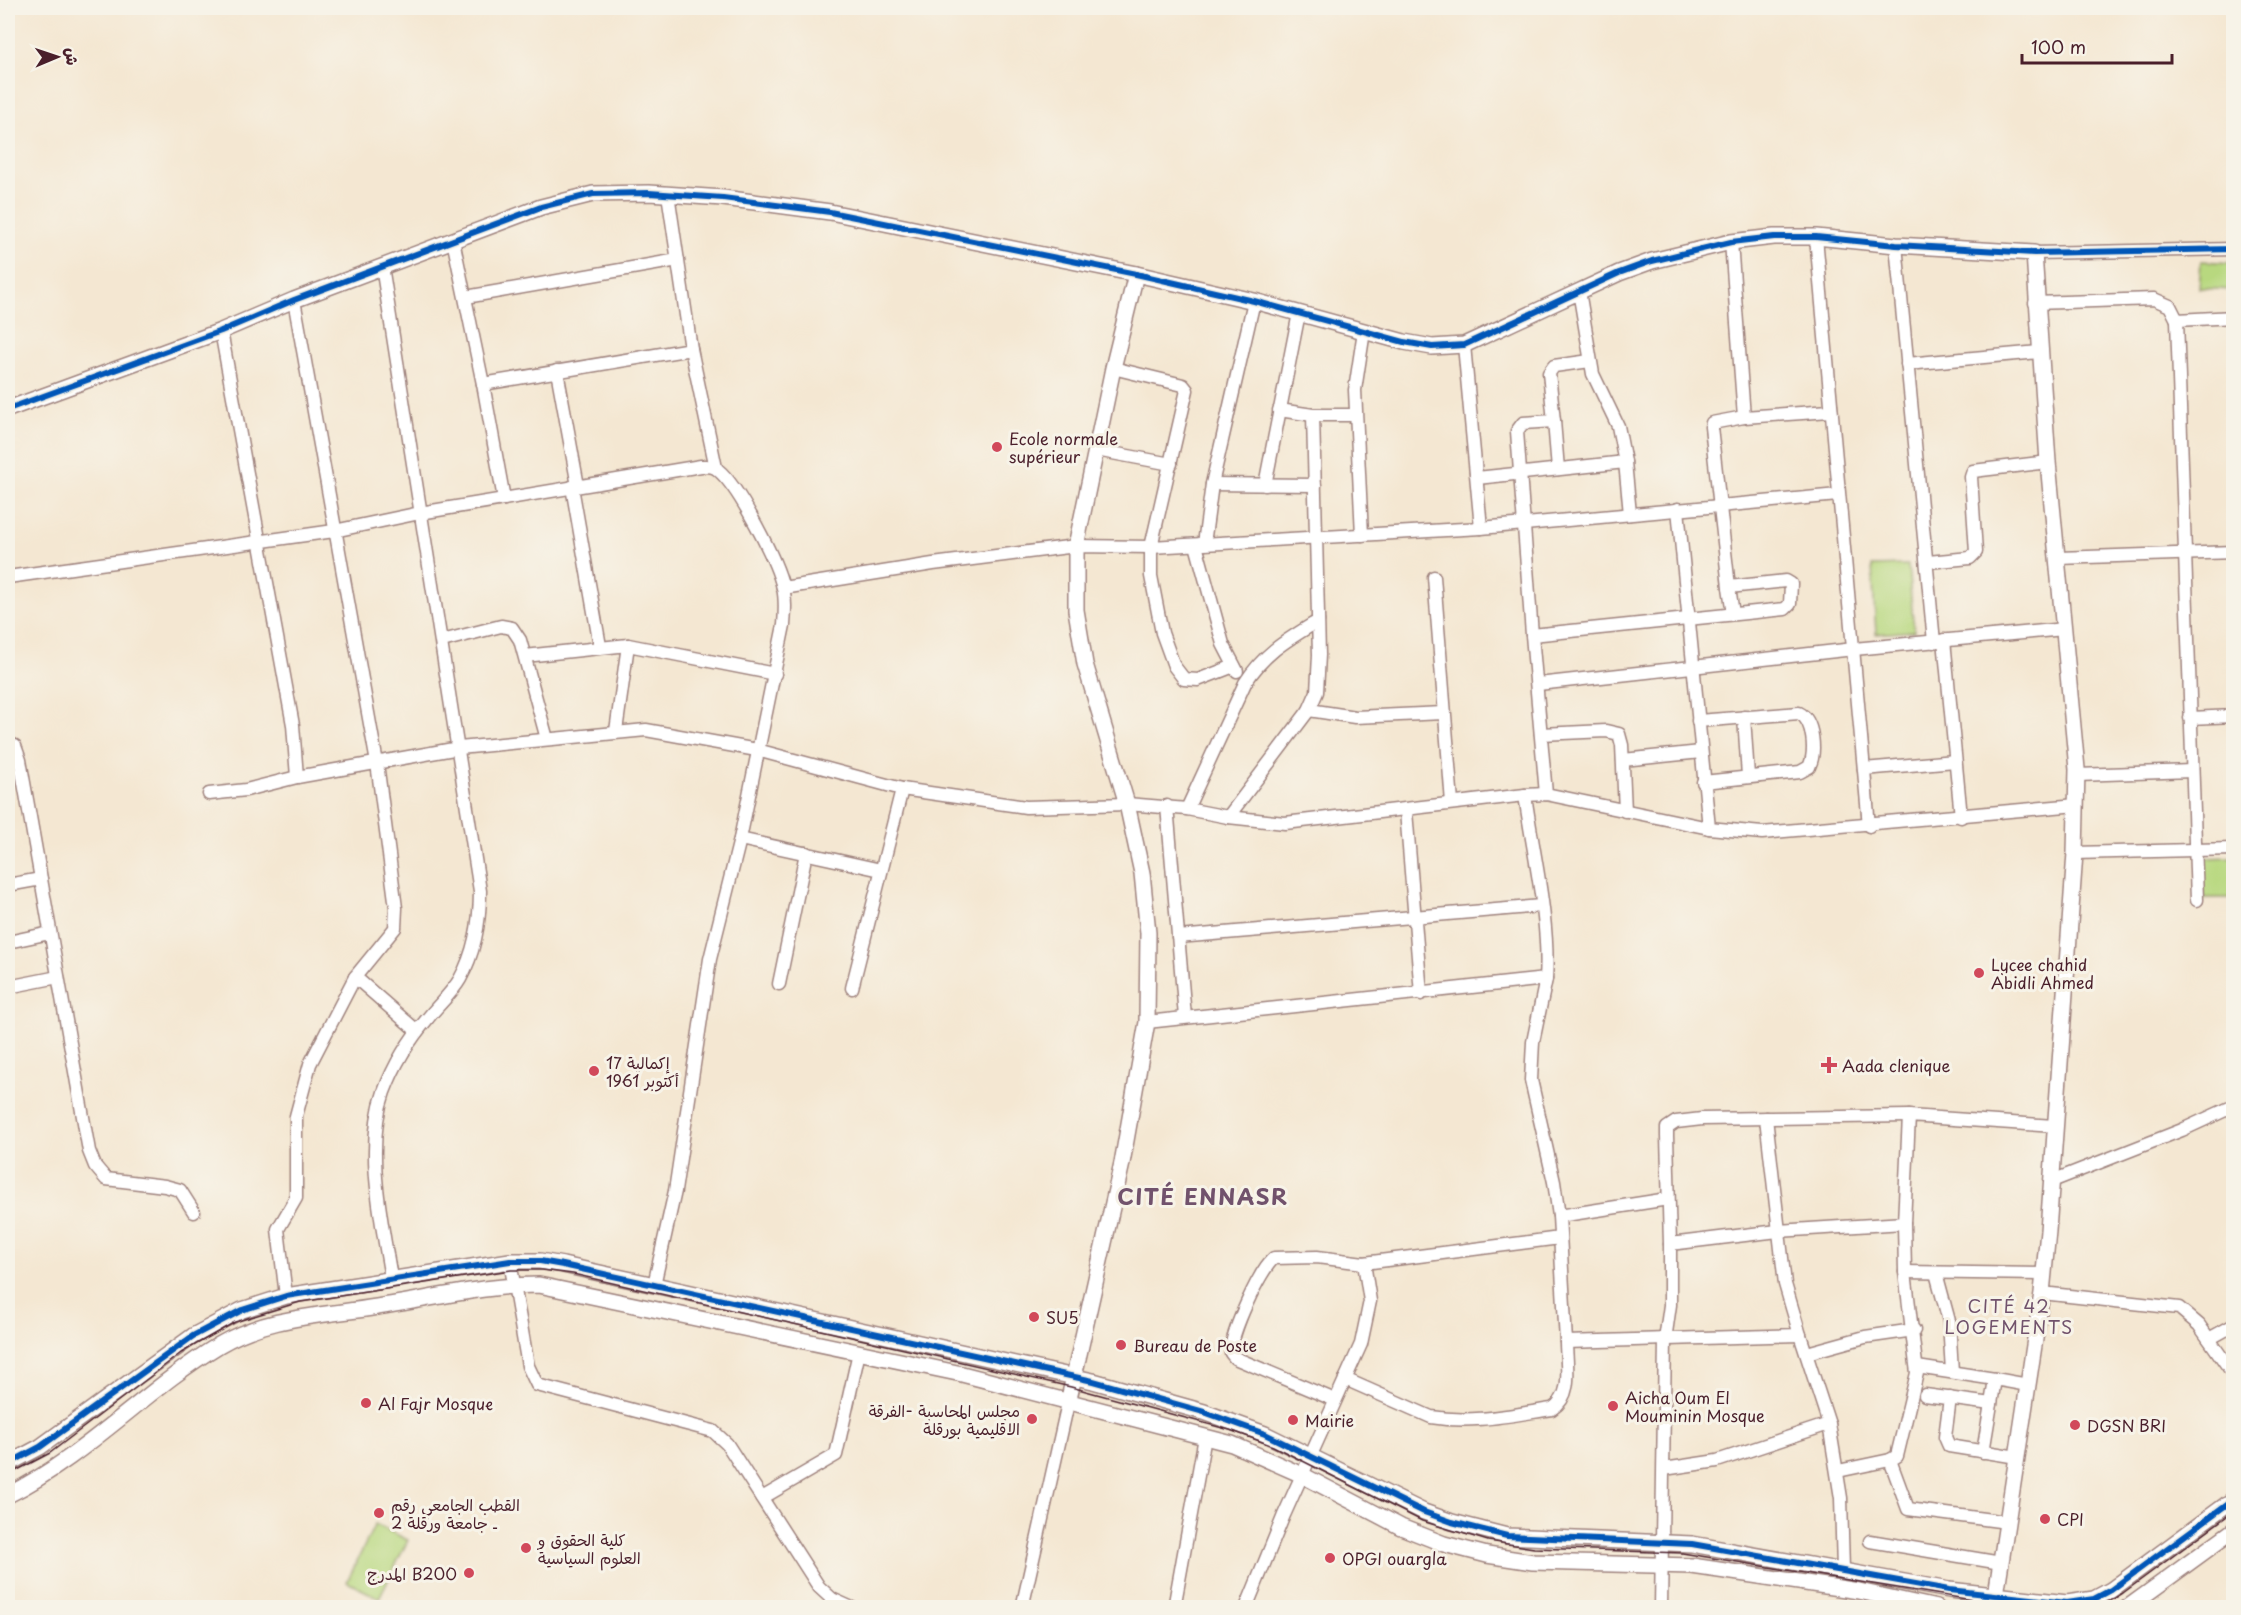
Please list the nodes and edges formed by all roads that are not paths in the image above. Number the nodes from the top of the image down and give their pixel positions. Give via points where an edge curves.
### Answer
1 (668, 194) junction
2 (1816, 237) junction
3 (453, 240) junction
4 (1731, 242) junction
5 (1896, 245) junction
6 (2234, 249) edge
7 (2034, 253) junction
8 (678, 261) junction
9 (382, 266) junction
10 (1136, 274) junction
11 (1580, 291) junction
12 (466, 297) junction
13 (294, 300) junction
14 (1254, 301) junction
15 (2036, 303) junction
16 (1299, 313) junction
17 (2234, 317) edge
18 (2177, 320) junction
19 (221, 331) junction
20 (1364, 331) junction
21 (1464, 345) junction
22 (691, 349) junction
23 (2039, 352) junction
24 (1590, 361) junction
25 (1907, 364) junction
26 (1113, 368) junction
27 (557, 371) junction
28 (483, 384) junction
29 (8, 410) edge
30 (1279, 410) junction
31 (1830, 411) junction
32 (1313, 415) junction
33 (1355, 415) junction
34 (1744, 417) junction
35 (1554, 420) junction
36 (1095, 450) junction
37 (1625, 462) junction
38 (2048, 462) junction
39 (1171, 464) junction
40 (716, 468) junction
41 (1558, 469) junction
42 (1519, 473) junction
43 (1477, 478) junction
44 (1212, 484) junction
45 (1265, 485) junction
46 (1316, 485) junction
47 (575, 487) junction
48 (1838, 495) junction
49 (504, 499) junction
50 (1719, 504) junction
51 (1678, 509) junction
52 (420, 513) junction
53 (1630, 514) junction
54 (1522, 525) junction
55 (1481, 528) junction
56 (334, 531) junction
57 (1362, 535) junction
58 (1317, 537) junction
59 (261, 541) junction
60 (1200, 545) junction
61 (1076, 546) junction
62 (1151, 547) junction
63 (2234, 552) edge
64 (2184, 554) junction
65 (2058, 558) junction
66 (1928, 562) junction
67 (8, 577) edge
68 (1434, 577) dead end
69 (1730, 587) junction
70 (783, 588) junction
71 (1733, 614) junction
72 (1689, 618) junction
73 (1318, 621) junction
74 (2064, 629) junction
75 (1532, 635) junction
76 (441, 641) junction
77 (1939, 641) junction
78 (628, 645) junction
79 (600, 646) junction
80 (1854, 649) junction
81 (525, 656) junction
82 (1234, 666) junction
83 (1693, 666) junction
84 (775, 674) junction
85 (1245, 683) junction
86 (1538, 684) junction
87 (1309, 710) junction
88 (1444, 713) junction
89 (2234, 716) edge
90 (1744, 717) junction
91 (2190, 718) junction
92 (1698, 721) junction
93 (616, 731) junction
94 (1541, 734) junction
95 (547, 739) junction
96 (8, 743) edge
97 (459, 748) junction
98 (757, 750) junction
99 (1701, 752) junction
100 (1623, 760) junction
101 (1955, 761) junction
102 (377, 763) junction
103 (1864, 769) junction
104 (2192, 771) junction
105 (2077, 775) junction
106 (1748, 776) junction
107 (297, 777) junction
108 (1703, 782) junction
109 (902, 789) junction
110 (209, 794) dead end
111 (1546, 794) junction
112 (1525, 795) junction
113 (1452, 803) junction
114 (1127, 804) junction
115 (2077, 805) junction
116 (1167, 806) junction
117 (1187, 808) junction
118 (1406, 811) junction
119 (1625, 811) junction
120 (1228, 818) junction
121 (1960, 818) junction
122 (1869, 826) junction
123 (1709, 828) junction
124 (740, 839) junction
125 (2196, 849) junction
126 (2234, 849) edge
127 (2075, 853) junction
128 (806, 854) junction
129 (882, 870) junction
130 (41, 879) junction
131 (8, 885) edge
132 (2197, 900) dead end
133 (1541, 906) junction
134 (1415, 916) junction
135 (50, 933) junction
136 (1178, 938) junction
137 (8, 942) edge
138 (58, 977) junction
139 (355, 977) junction
140 (1546, 979) junction
141 (779, 984) dead end
142 (8, 987) edge
143 (852, 988) dead end
144 (1421, 994) junction
145 (1185, 1017) junction
146 (1147, 1022) junction
147 (417, 1031) junction
148 (2234, 1106) edge
149 (1909, 1116) junction
150 (1766, 1118) junction
151 (2054, 1126) junction
152 (2052, 1181) junction
153 (1668, 1199) junction
154 (194, 1212) dead end
155 (1558, 1216) junction
156 (1904, 1223) junction
157 (1778, 1231) junction
158 (1560, 1238) junction
159 (1670, 1244) junction
160 (510, 1261) junction
161 (1364, 1263) junction
162 (1905, 1272) junction
163 (1935, 1273) junction
164 (2044, 1274) junction
165 (391, 1278) junction
166 (514, 1285) junction
167 (654, 1285) junction
168 (2042, 1293) junction
169 (286, 1296) junction
170 (2234, 1325) edge
171 (1914, 1330) junction
172 (1800, 1335) junction
173 (2210, 1338) junction
174 (1665, 1340) junction
175 (1566, 1342) junction
176 (859, 1352) junction
177 (1807, 1353) junction
178 (1917, 1367) junction
179 (1952, 1372) junction
180 (2234, 1375) edge
181 (1074, 1377) junction
182 (1345, 1379) junction
183 (1995, 1379) junction
184 (2028, 1385) junction
185 (1925, 1395) dead end
186 (1950, 1398) junction
187 (1335, 1400) junction
188 (1068, 1402) junction
189 (1991, 1404) junction
190 (1829, 1424) junction
191 (1205, 1437) junction
192 (1983, 1452) junction
193 (1310, 1455) junction
194 (2017, 1457) junction
195 (1890, 1460) junction
196 (8, 1464) edge
197 (1664, 1469) junction
198 (1838, 1471) junction
199 (1302, 1476) junction
200 (8, 1495) edge
201 (762, 1498) junction
202 (2234, 1499) edge
203 (2007, 1522) junction
204 (2234, 1530) edge
205 (1870, 1541) dead end
206 (1663, 1542) junction
207 (2001, 1563) junction
208 (1663, 1564) junction
209 (1843, 1570) junction
210 (1994, 1601) edge
211 (2097, 1603) edge
212 (2075, 1604) edge
213 (852, 1608) edge
214 (1022, 1608) edge
215 (1174, 1608) edge
216 (1246, 1608) edge
217 (1661, 1608) edge
218 (1937, 1608) edge
219 (2127, 1608) edge

1 - 3 street via 592,194 541,207
1 - 8 street
1 - 10 street via 830,212
2 - 4 street
2 - 5 street
2 - 31 street
3 - 9 street
3 - 12 street
4 - 11 street via 1652,261
4 - 34 street
5 - 7 street
5 - 25 street
6 - 7 street
7 - 15 street
8 - 12 street
8 - 22 street
9 - 13 street
9 - 52 street
10 - 14 street
10 - 26 street
11 - 21 street
11 - 24 street
12 - 28 street
13 - 19 street
13 - 56 street
14 - 16 street
14 - 44 street
15 - 18 street via 2154,299 2170,306
15 - 23 street
16 - 20 street
16 - 30 street
17 - 18 street
18 - 64 street
19 - 29 street
19 - 59 street
20 - 21 street via 1432,347
20 - 33 street
21 - 43 street
22 - 27 street
22 - 40 street
23 - 25 street
23 - 38 street
24 - 35 street via 1550,369
24 - 37 street via 1597,388 1618,426
25 - 66 street
26 - 36 street
26 - 39 street via 1183,385 1187,390
27 - 28 street
27 - 47 street
28 - 49 street
30 - 32 street
30 - 45 street
31 - 34 street
31 - 48 street
32 - 33 street
32 - 46 street
33 - 57 street
34 - 50 street via 1716,420 1711,427
35 - 41 street
35 - 42 street via 1519,426
36 - 39 street
36 - 61 street
37 - 41 street
37 - 53 street
38 - 65 street
38 - 66 street via 1973,471 1976,552 1970,558
39 - 62 street
40 - 47 street via 701,466
40 - 70 street via 745,507
41 - 42 street
42 - 43 street
42 - 54 street
43 - 55 street
44 - 45 street
44 - 60 street
45 - 46 street
46 - 58 street
47 - 49 street
47 - 79 street
48 - 50 street
48 - 80 street
49 - 52 street
50 - 51 street
50 - 69 street
51 - 53 street
51 - 72 street
52 - 56 street
52 - 76 street
53 - 54 street
54 - 55 street
54 - 75 street
55 - 57 street
56 - 59 street
56 - 102 street
57 - 58 street
58 - 60 street
58 - 73 street
59 - 67 street
59 - 107 street via 293,725
60 - 62 street
60 - 82 street via 1223,644
61 - 62 street
61 - 70 street
61 - 114 street via 1078,633
62 - 82 street via 1154,602 1180,675 1193,681
63 - 64 street
64 - 65 street
64 - 91 street
65 - 74 street
66 - 77 street
68 - 88 street
69 - 71 street
69 - 71 street via 1786,581 1791,584 1787,608
70 - 84 street via 784,625
71 - 72 street
72 - 75 street
72 - 83 street
73 - 85 street via 1273,649
73 - 87 street via 1317,692
74 - 77 street
74 - 105 street
75 - 86 street
76 - 81 street via 501,626 512,628
76 - 97 street
77 - 80 street
77 - 101 street
78 - 79 street
78 - 84 street
78 - 93 street
79 - 81 street
80 - 83 street
80 - 103 street
81 - 95 street
82 - 85 street
83 - 86 street
83 - 92 street
84 - 98 street
85 - 117 street
86 - 94 street
87 - 88 street via 1355,717
87 - 120 street
88 - 113 street
89 - 91 street
90 - 92 street
90 - 106 street
90 - 106 street via 1802,714 1810,724 1812,753 1805,770
91 - 104 street
92 - 99 street
93 - 95 street
93 - 98 street via 666,731
94 - 100 street via 1612,731 1621,739
94 - 111 street
95 - 97 street
96 - 130 street via 15,746 20,760
97 - 102 street
97 - 147 street via 480,891 479,917 459,981
98 - 109 street
98 - 124 street
99 - 100 street
99 - 108 street
100 - 119 street
101 - 103 street
101 - 121 street
102 - 107 street
102 - 139 street via 396,908 395,928
103 - 122 street
104 - 105 street
104 - 125 street
105 - 115 street
106 - 108 street
107 - 110 street via 246,790
108 - 123 street
109 - 114 street via 1026,807
109 - 129 street
111 - 112 street
111 - 119 street
112 - 113 street
112 - 133 street
113 - 118 street
114 - 116 street
114 - 146 street via 1146,905
115 - 121 street
115 - 127 street
116 - 117 street
116 - 136 street
117 - 120 street
118 - 120 street via 1285,823
118 - 134 street
119 - 123 street
121 - 122 street
122 - 123 street via 1781,833
124 - 128 street
124 - 167 street via 710,959 675,1191
125 - 126 street
125 - 127 street
125 - 132 street
127 - 151 street
128 - 129 street
128 - 141 street
129 - 143 street
130 - 131 street
130 - 135 street
133 - 134 street
133 - 140 street
134 - 136 street
134 - 144 street
135 - 137 street
135 - 138 street
136 - 145 street
138 - 142 street
138 - 154 street via 89,1151 95,1166 106,1179 180,1190
139 - 147 street
139 - 169 street via 310,1064 297,1116 296,1198 278,1229
140 - 144 street
140 - 155 street via 1533,1042 1532,1080
144 - 145 street
145 - 146 street
146 - 181 street via 1122,1163
147 - 165 street via 390,1076 379,1111 377,1189
148 - 152 street
149 - 150 street
149 - 151 street
149 - 156 street
150 - 153 street via 1681,1120 1669,1125
150 - 157 street
151 - 152 street
152 - 164 street
153 - 155 street
153 - 159 street
155 - 158 street
156 - 157 street
156 - 162 street
157 - 159 street
157 - 172 street via 1786,1294
158 - 161 street
158 - 175 street
159 - 174 street via 1670,1305
160 - 165 street
160 - 166 street
160 - 167 street via 540,1261
161 - 182 street via 1369,1281 1369,1313 1361,1344
161 - 187 street via 1274,1257 1262,1269 1231,1347 1235,1358
162 - 163 street
162 - 171 street
163 - 164 street
163 - 179 street via 1948,1321
164 - 168 street
165 - 169 street
166 - 176 street via 539,1285
166 - 200 street via 300,1317 244,1332 184,1368 53,1471
166 - 201 street via 530,1375 537,1385 713,1431 727,1444
167 - 181 street
168 - 173 street via 2171,1306 2188,1315
168 - 184 street
169 - 196 street via 219,1320 40,1447
170 - 173 street
171 - 177 street via 1864,1337
171 - 178 street
172 - 174 street
172 - 177 street
173 - 180 street
174 - 175 street
174 - 197 street
175 - 182 street via 1567,1394 1552,1409 1472,1421 1444,1419 1431,1417
176 - 188 street
176 - 201 street via 836,1455
177 - 190 street
178 - 179 street
178 - 195 street via 1915,1391 1898,1455
179 - 183 street
181 - 188 street
181 - 193 street via 1203,1412
182 - 187 street
183 - 184 street
183 - 189 street
184 - 194 street
185 - 186 street
186 - 189 street
186 - 192 street via 1947,1444
187 - 193 street
188 - 191 street
188 - 214 street
189 - 192 street
190 - 197 street via 1717,1461
190 - 198 street
191 - 199 street via 1246,1449
191 - 215 street
192 - 194 street
193 - 199 street
193 - 206 street via 1407,1505 1476,1529 1533,1539
194 - 203 street
195 - 198 street
195 - 203 street via 1908,1509
197 - 206 street
198 - 209 street
199 - 208 street via 1401,1527 1487,1555 1533,1562
199 - 216 street
201 - 213 street via 819,1587 832,1599
202 - 211 street
203 - 207 street
204 - 219 street
205 - 207 street
206 - 208 street
206 - 209 street
207 - 210 street
208 - 217 street
208 - 218 street via 1859,1591
209 - 210 street
210 - 212 street
211 - 212 street

